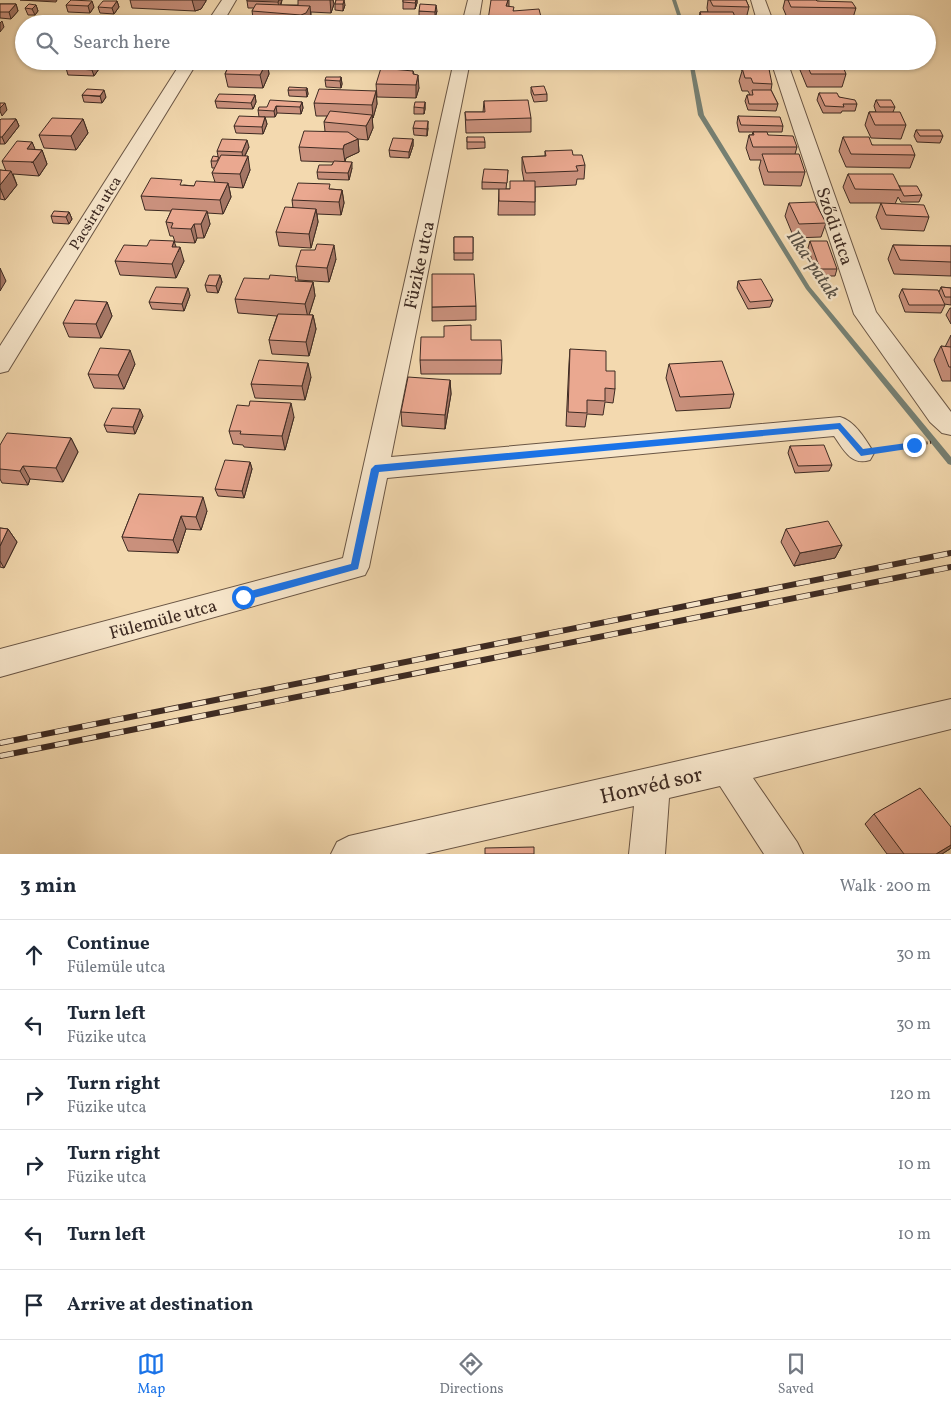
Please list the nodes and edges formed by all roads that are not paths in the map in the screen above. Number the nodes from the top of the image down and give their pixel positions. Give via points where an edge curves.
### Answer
1 (229, 0) edge
2 (475, 0) edge
3 (758, 0) edge
4 (220, 15) edge
5 (472, 15) edge
6 (763, 15) edge
7 (184, 70) edge
8 (460, 70) edge
9 (782, 70) edge
10 (0, 365) edge
11 (951, 426) edge
12 (861, 453) road end
13 (375, 469) junction
14 (355, 567) joint
15 (0, 664) edge
16 (951, 714) edge
17 (727, 768) junction
18 (653, 785) junction
19 (349, 854) edge
20 (647, 854) edge
21 (785, 854) edge

1 - 4 street
2 - 5 street
3 - 6 street
7 - 10 street, Pacsirta utca
8 - 13 street, Füzike utca
9 - 11 street, Sződi utca via 865,314 939,416
12 - 13 street via 840,426
13 - 14 street, Füzike utca
14 - 15 street, Fülemüle utca
16 - 17 street, Honvéd sor
17 - 18 street, Honvéd sor
17 - 21 street
18 - 19 street, Honvéd sor
18 - 20 street

